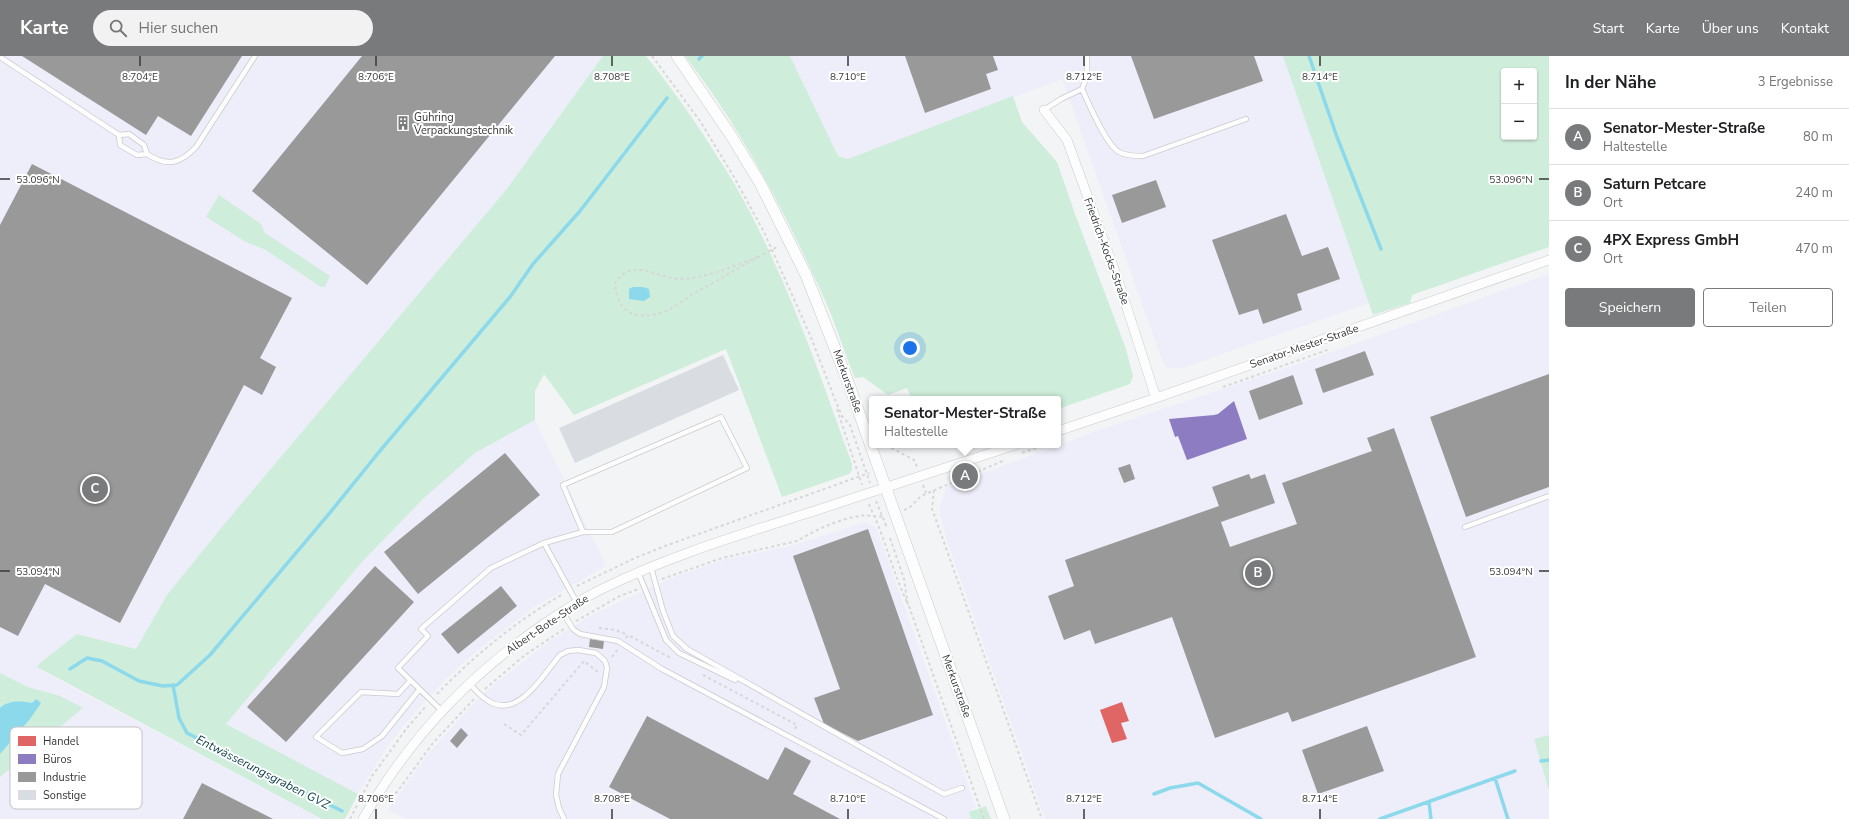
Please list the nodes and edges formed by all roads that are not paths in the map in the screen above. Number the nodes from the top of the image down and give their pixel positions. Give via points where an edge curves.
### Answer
1 (255, 56) edge
2 (677, 56) edge
3 (1087, 56) edge
4 (0, 57) edge
5 (1082, 89) junction
6 (1044, 110) joint
7 (1246, 119) dead end
8 (119, 135) junction
9 (147, 154) junction
10 (1549, 260) edge
11 (1156, 398) junction
12 (1061, 430) edge
13 (869, 442) edge
14 (871, 448) edge
15 (1006, 448) edge
16 (886, 488) junction
17 (1549, 496) edge
18 (1465, 527) dead end
19 (583, 532) junction
20 (544, 543) junction
21 (651, 567) junction
22 (638, 572) junction
23 (577, 603) junction
24 (562, 611) junction
25 (410, 681) junction
26 (469, 683) junction
27 (419, 690) junction
28 (773, 698) junction
29 (442, 710) junction
30 (962, 788) dead end
31 (362, 819) edge
32 (564, 819) edge
33 (944, 819) edge
34 (1004, 819) edge

1 - 9 lane via 196,147 186,158 172,163 155,160
2 - 13 street, Merkurstraße via 732,137 760,183 790,241 827,327
3 - 5 lane via 1087,76
4 - 8 lane
5 - 6 lane
5 - 7 lane via 1116,151 1133,156 1143,156
6 - 11 street, Friedrich-Kocks-Straße via 1067,140 1117,277
8 - 9 lane via 129,134 144,145
8 - 9 lane via 120,144 137,155
10 - 11 street, Senator-Mester-Straße
11 - 12 street, Senator-Mester-Straße
14 - 16 street, Merkurstraße
15 - 16 street
16 - 21 street, Albert-Bote-Straße via 718,542
16 - 34 street, Merkurstraße
17 - 18 lane
19 - 19 lane via 612,532 747,468 721,417 563,485
19 - 20 lane
20 - 23 lane
20 - 25 lane via 491,568 421,629 428,636 398,668
21 - 22 street, Albert-Bote-Straße
21 - 28 lane via 673,636 687,649
22 - 23 street, Albert-Bote-Straße
22 - 28 lane via 666,640 679,653
23 - 24 street, Albert-Bote-Straße
24 - 26 street, Albert-Bote-Straße via 522,639
24 - 33 lane via 573,629 580,634 610,638 622,643 662,669
25 - 27 lane
25 - 27 lane via 398,694 361,692 316,737 342,753 363,749 382,736
26 - 29 street, Albert-Bote-Straße
26 - 32 lane via 491,703 515,704 524,698 560,655 578,650 601,656 606,664 607,673 604,687 558,774 556,795
27 - 29 lane
28 - 30 lane via 944,794
29 - 31 street, Albert-Bote-Straße via 395,768

